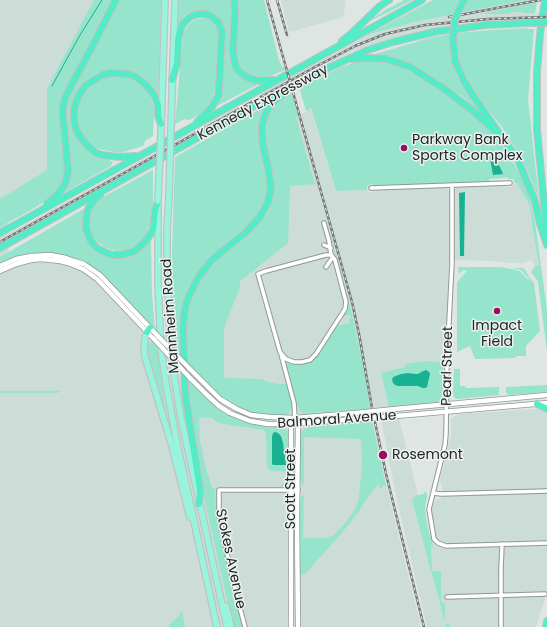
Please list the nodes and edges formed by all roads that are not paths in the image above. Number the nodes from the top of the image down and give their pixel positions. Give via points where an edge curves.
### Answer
1 (116, 0) edge
2 (165, 0) edge
3 (175, 0) edge
4 (234, 0) edge
5 (389, 0) edge
6 (422, 0) edge
7 (464, 0) edge
8 (545, 0) edge
9 (547, 23) edge
10 (325, 54) junction
11 (346, 60) junction
12 (172, 80) junction
13 (277, 80) junction
14 (295, 85) junction
15 (161, 124) junction
16 (195, 125) junction
17 (504, 140) junction
18 (144, 153) junction
19 (127, 177) junction
20 (510, 183) dead end
21 (452, 185) junction
22 (371, 188) dead end
23 (158, 201) junction
24 (38, 212) junction
25 (324, 223) dead end
26 (0, 233) edge
27 (547, 234) edge
28 (324, 245) dead end
29 (547, 245) edge
30 (0, 248) edge
31 (331, 248) junction
32 (332, 256) junction
33 (0, 266) edge
34 (326, 267) dead end
35 (0, 271) edge
36 (150, 330) junction
37 (280, 352) junction
38 (547, 395) edge
39 (547, 403) edge
40 (447, 404) junction
41 (537, 404) junction
42 (547, 409) edge
43 (447, 411) junction
44 (295, 418) junction
45 (291, 424) junction
46 (298, 424) junction
47 (291, 490) junction
48 (298, 490) junction
49 (547, 491) edge
50 (433, 493) junction
51 (199, 504) junction
52 (195, 526) junction
53 (547, 543) edge
54 (502, 544) junction
55 (216, 579) junction
56 (545, 594) dead end
57 (501, 596) junction
58 (447, 597) dead end
59 (547, 621) edge
60 (216, 626) edge
61 (227, 627) edge
62 (231, 627) edge
63 (245, 627) edge
64 (291, 627) edge
65 (298, 627) edge
66 (501, 627) edge
67 (546, 627) edge

1 - 24 highway via 72,84 63,108 68,158 66,181 55,197
2 - 15 main road, Mannheim Road
3 - 12 main road, Mannheim Road
4 - 13 highway via 233,51 237,69 255,80
5 - 10 highway
6 - 10 highway, Kennedy Expressway
7 - 17 highway, bridge via 455,20 455,61 464,81
8 - 27 highway via 537,72 537,130
9 - 11 highway, Kennedy Expressway, bridge via 484,25 434,32 393,42
10 - 13 highway, Kennedy Expressway
11 - 14 highway, Kennedy Expressway
11 - 17 highway via 386,59 410,67 472,110
12 - 16 highway via 178,40 184,24 194,15 211,16 220,23 222,33 218,96 212,107
12 - 51 main road, Mannheim Road, bridge via 167,238 170,341 181,418
13 - 16 highway, Kennedy Expressway
14 - 19 highway, Kennedy Expressway
14 - 51 highway via 274,101 267,110 262,125 271,188 268,202 260,217 245,233 210,262 198,278 186,304 183,329 185,387 200,490
15 - 18 highway via 154,95 146,84 128,74 102,75 85,86 78,97 74,109 76,129 96,153 129,157
15 - 23 main road, Mannheim Road, bridge
16 - 18 highway, Kennedy Expressway
17 - 29 highway via 518,160 535,201
18 - 24 highway, Kennedy Expressway
19 - 23 highway via 99,196 86,214 86,229 91,241 100,250 120,255 137,249 146,241 152,230
19 - 30 highway, Kennedy Expressway
20 - 21 street
21 - 22 street
21 - 40 street, Pearl Street
23 - 52 main road, Mannheim Road via 161,350 171,413
24 - 26 highway, Kennedy Expressway
25 - 31 street
28 - 31 street
31 - 32 street
32 - 34 street
32 - 37 street via 346,302 345,309 310,360 294,362 286,359
32 - 37 street via 320,256 258,274
33 - 36 street, Balmoral Avenue via 16,259 50,255 84,264 100,275
35 - 36 street, Balmoral Avenue via 31,260 68,263 97,278
36 - 44 street, Balmoral Avenue, bridge via 220,399 244,412 260,416
36 - 45 street, Balmoral Avenue, bridge via 154,339 219,406 239,417 259,423
36 - 52 main road via 145,338 145,357 172,446 188,515
37 - 44 street via 294,403
38 - 40 street, Balmoral Avenue
39 - 41 street, Balmoral Avenue
40 - 43 street, Pearl Street
40 - 44 street, Balmoral Avenue, bridge
41 - 42 highway
41 - 43 street, Balmoral Avenue
43 - 46 street, Balmoral Avenue, bridge
43 - 50 street, Pearl Street via 445,445
44 - 45 street
44 - 46 street, Scott Street
45 - 46 street, Balmoral Avenue
45 - 47 street, Scott Street
46 - 48 street, Scott Street
47 - 48 street
47 - 63 street, Stokes Avenue via 219,490 221,527
47 - 64 street, Scott Street
48 - 65 street, Scott Street
49 - 50 street
50 - 54 street, Pearl Street via 429,514 434,539 438,543 446,546
51 - 55 main road, Mannheim Road
52 - 60 main road, Mannheim Road
53 - 54 street
54 - 57 street
55 - 61 main road, Mannheim Road
55 - 62 main road via 222,590
56 - 57 street
57 - 58 street
57 - 66 street
59 - 67 highway

